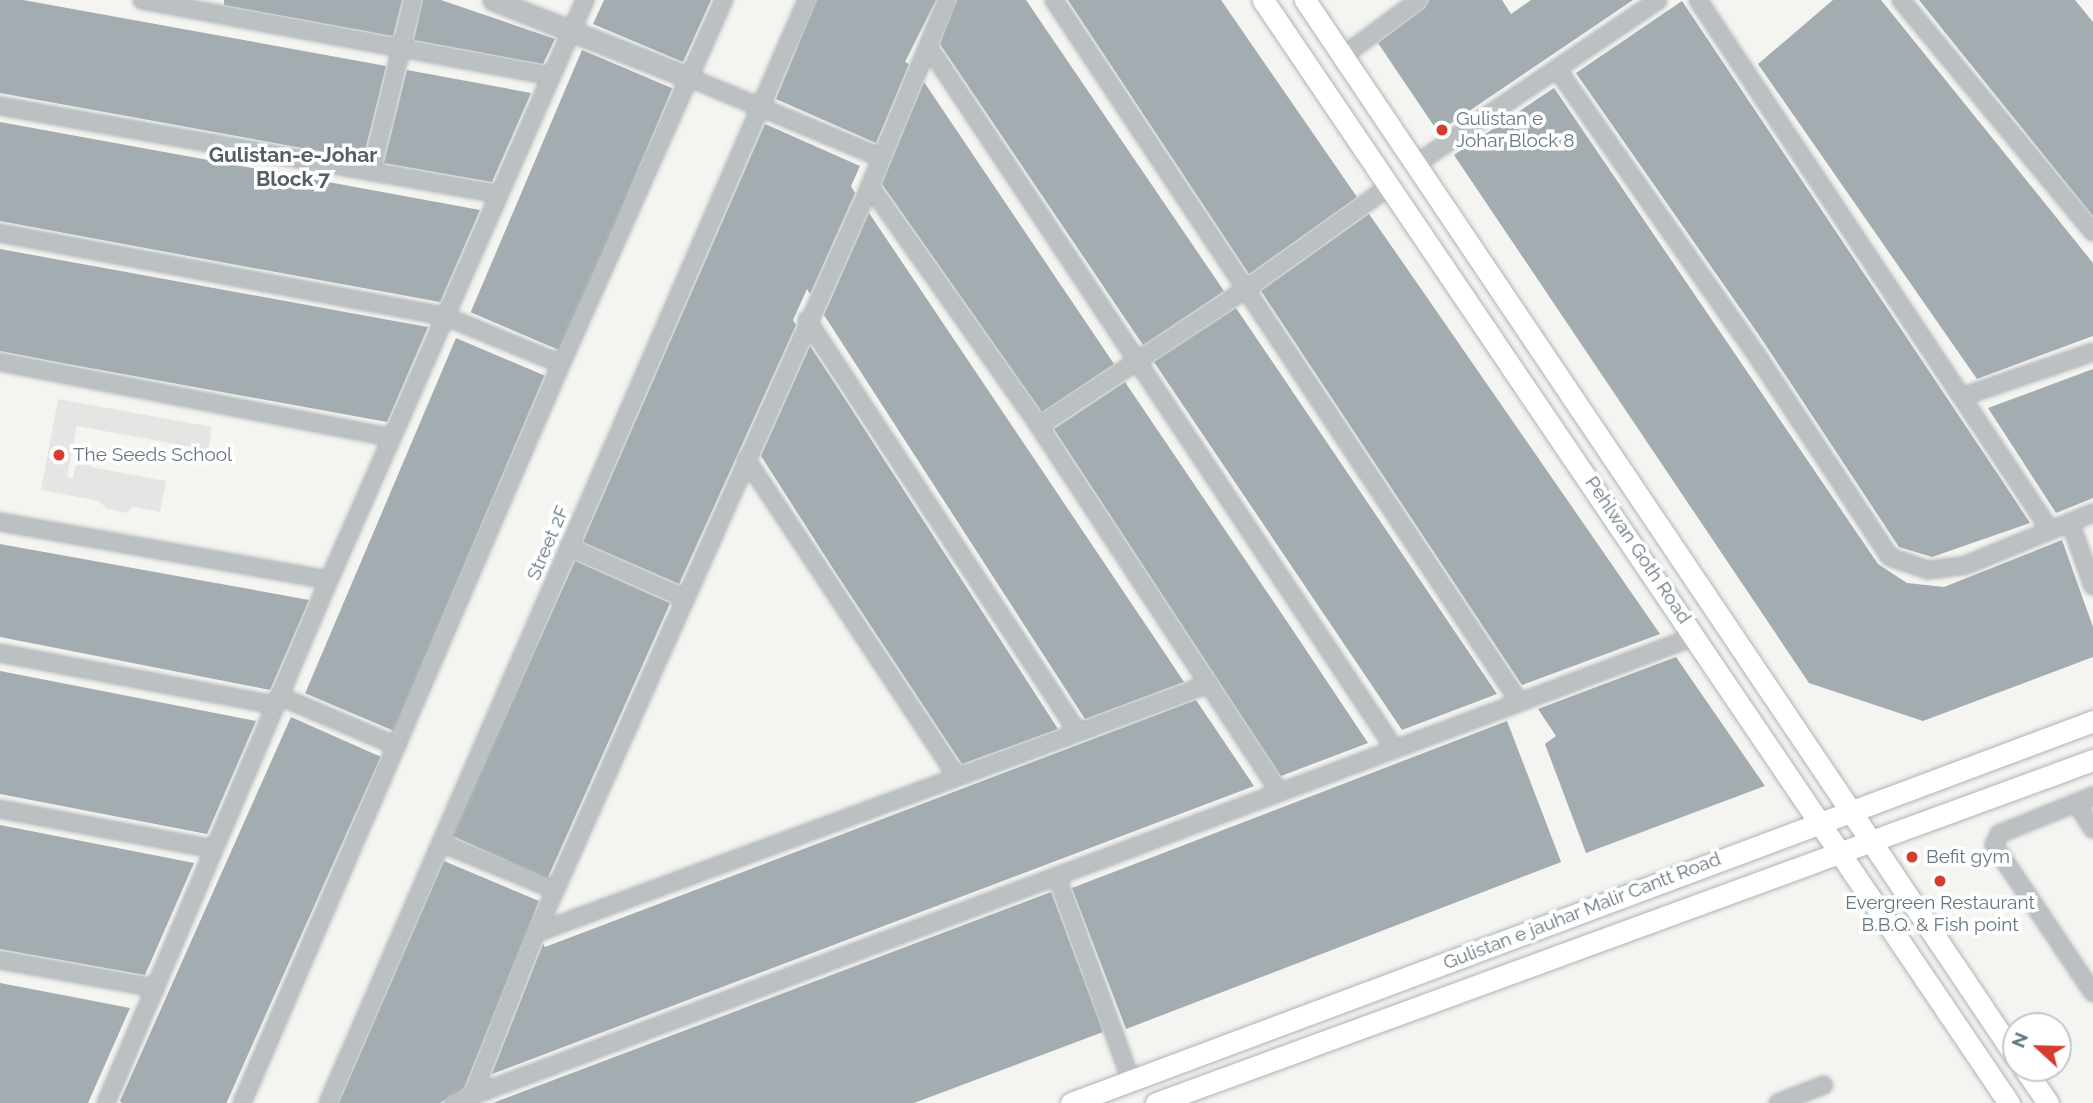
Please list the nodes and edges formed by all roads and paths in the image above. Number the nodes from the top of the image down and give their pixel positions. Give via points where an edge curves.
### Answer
1 (142, 0) edge
2 (413, 0) edge
3 (493, 0) edge
4 (585, 0) edge
5 (724, 0) edge
6 (807, 0) edge
7 (947, 0) edge
8 (1054, 0) edge
9 (1263, 0) edge
10 (1305, 0) edge
11 (1419, 0) edge
12 (1658, 0) edge
13 (1698, 0) edge
14 (1901, 0) edge
15 (572, 30) junction
16 (400, 45) junction
17 (928, 46) junction
18 (1343, 56) junction
19 (1557, 69) junction
20 (551, 76) junction
21 (690, 78) junction
22 (0, 106) edge
23 (760, 107) junction
24 (882, 158) junction
25 (1416, 164) junction
26 (371, 172) junction
27 (870, 186) junction
28 (1390, 186) junction
29 (498, 194) junction
30 (2093, 232) edge
31 (0, 233) edge
32 (1246, 289) junction
33 (444, 316) junction
34 (807, 320) junction
35 (2093, 352) edge
36 (1140, 359) junction
37 (0, 362) edge
38 (561, 364) junction
39 (1964, 396) junction
40 (1039, 426) junction
41 (391, 437) junction
42 (746, 459) junction
43 (2093, 513) edge
44 (0, 522) edge
45 (2070, 522) junction
46 (2050, 530) junction
47 (569, 547) junction
48 (329, 580) junction
49 (2093, 586) edge
50 (684, 598) junction
51 (1696, 636) junction
52 (0, 653) edge
53 (1209, 684) junction
54 (276, 700) junction
55 (1518, 700) junction
56 (2093, 721) edge
57 (1078, 732) junction
58 (397, 746) junction
59 (1394, 748) junction
60 (2093, 760) edge
61 (957, 776) junction
62 (1279, 791) junction
63 (2093, 796) edge
64 (2076, 803) junction
65 (1852, 808) junction
66 (0, 809) edge
67 (1821, 822) junction
68 (2093, 829) edge
69 (1871, 839) junction
70 (441, 843) junction
71 (214, 849) junction
72 (1840, 851) junction
73 (1057, 877) junction
74 (555, 890) junction
75 (536, 933) junction
76 (0, 960) edge
77 (155, 988) junction
78 (2093, 993) edge
79 (2002, 1036) edge
80 (1131, 1080) junction
81 (2034, 1082) edge
82 (1824, 1085) dead end
83 (472, 1096) junction
84 (497, 1096) edge
85 (106, 1103) edge
86 (243, 1103) edge
87 (328, 1103) edge
88 (453, 1103) edge
89 (1072, 1103) edge
90 (1156, 1103) edge
91 (1777, 1103) edge
92 (2009, 1103) edge
93 (2048, 1103) edge

1 - 16 street
2 - 16 street
3 - 15 street
4 - 15 street
5 - 21 street
6 - 23 street, Street 2F
7 - 17 street
8 - 32 street
9 - 28 main road, Pehlwan Goth Road
10 - 18 main road, Pehlwan Goth Road
11 - 18 street
12 - 19 street
13 - 39 street
14 - 30 street
15 - 20 street
15 - 21 street
16 - 20 street
16 - 26 street
17 - 24 street
17 - 36 street
18 - 25 main road, Pehlwan Goth Road
19 - 25 street
19 - 46 street via 1756,354 1890,558 1928,570 1966,565
20 - 29 street
21 - 23 street
21 - 38 street
22 - 26 street
23 - 24 street
23 - 47 street, Street 2F
24 - 27 street
25 - 65 main road, Pehlwan Goth Road via 1749,664
26 - 29 street
27 - 34 street
27 - 40 street
28 - 32 street
28 - 51 main road, Pehlwan Goth Road
29 - 33 street
31 - 33 street
32 - 36 street
32 - 55 street
33 - 38 street
33 - 41 street
34 - 42 street
34 - 57 street
35 - 39 street
36 - 40 street
36 - 59 street
37 - 41 street
38 - 58 street
39 - 46 street
40 - 53 street
41 - 48 street
42 - 50 street
42 - 61 street
43 - 45 street
44 - 48 street
45 - 46 street
45 - 49 street
47 - 50 street
47 - 70 street, Street 2F
48 - 54 street
50 - 74 street
51 - 55 street
51 - 67 main road, Pehlwan Goth Road
52 - 54 street
53 - 57 street
53 - 62 street
54 - 58 street
54 - 71 street
55 - 59 street
56 - 65 main road, Gulistan e jauhar Malir Cantt Road
57 - 61 street
58 - 86 street
59 - 62 street
60 - 69 main road, Gulistan e jauhar Malir Cantt Road
61 - 75 street
62 - 73 street
63 - 64 street
64 - 68 street
64 - 78 street via 1999,834 1994,845
65 - 67 main road, Gulistan e jauhar Malir Cantt Road
65 - 69 main road, Pehlwan Goth Road
66 - 71 street
67 - 72 main road, Pehlwan Goth Road
67 - 80 main road, Gulistan e jauhar Malir Cantt Road
69 - 72 main road, Gulistan e jauhar Malir Cantt Road
69 - 79 main road, Pehlwan Goth Road
70 - 74 street
70 - 87 street, Street 2F
71 - 77 street
72 - 90 main road, Gulistan e jauhar Malir Cantt Road
72 - 92 main road, Pehlwan Goth Road
73 - 80 street
73 - 84 street
74 - 75 street
75 - 83 street
76 - 77 street
77 - 85 street
80 - 89 main road, Gulistan e jauhar Malir Cantt Road
81 - 93 main road
82 - 91 street
83 - 84 street
83 - 88 street

